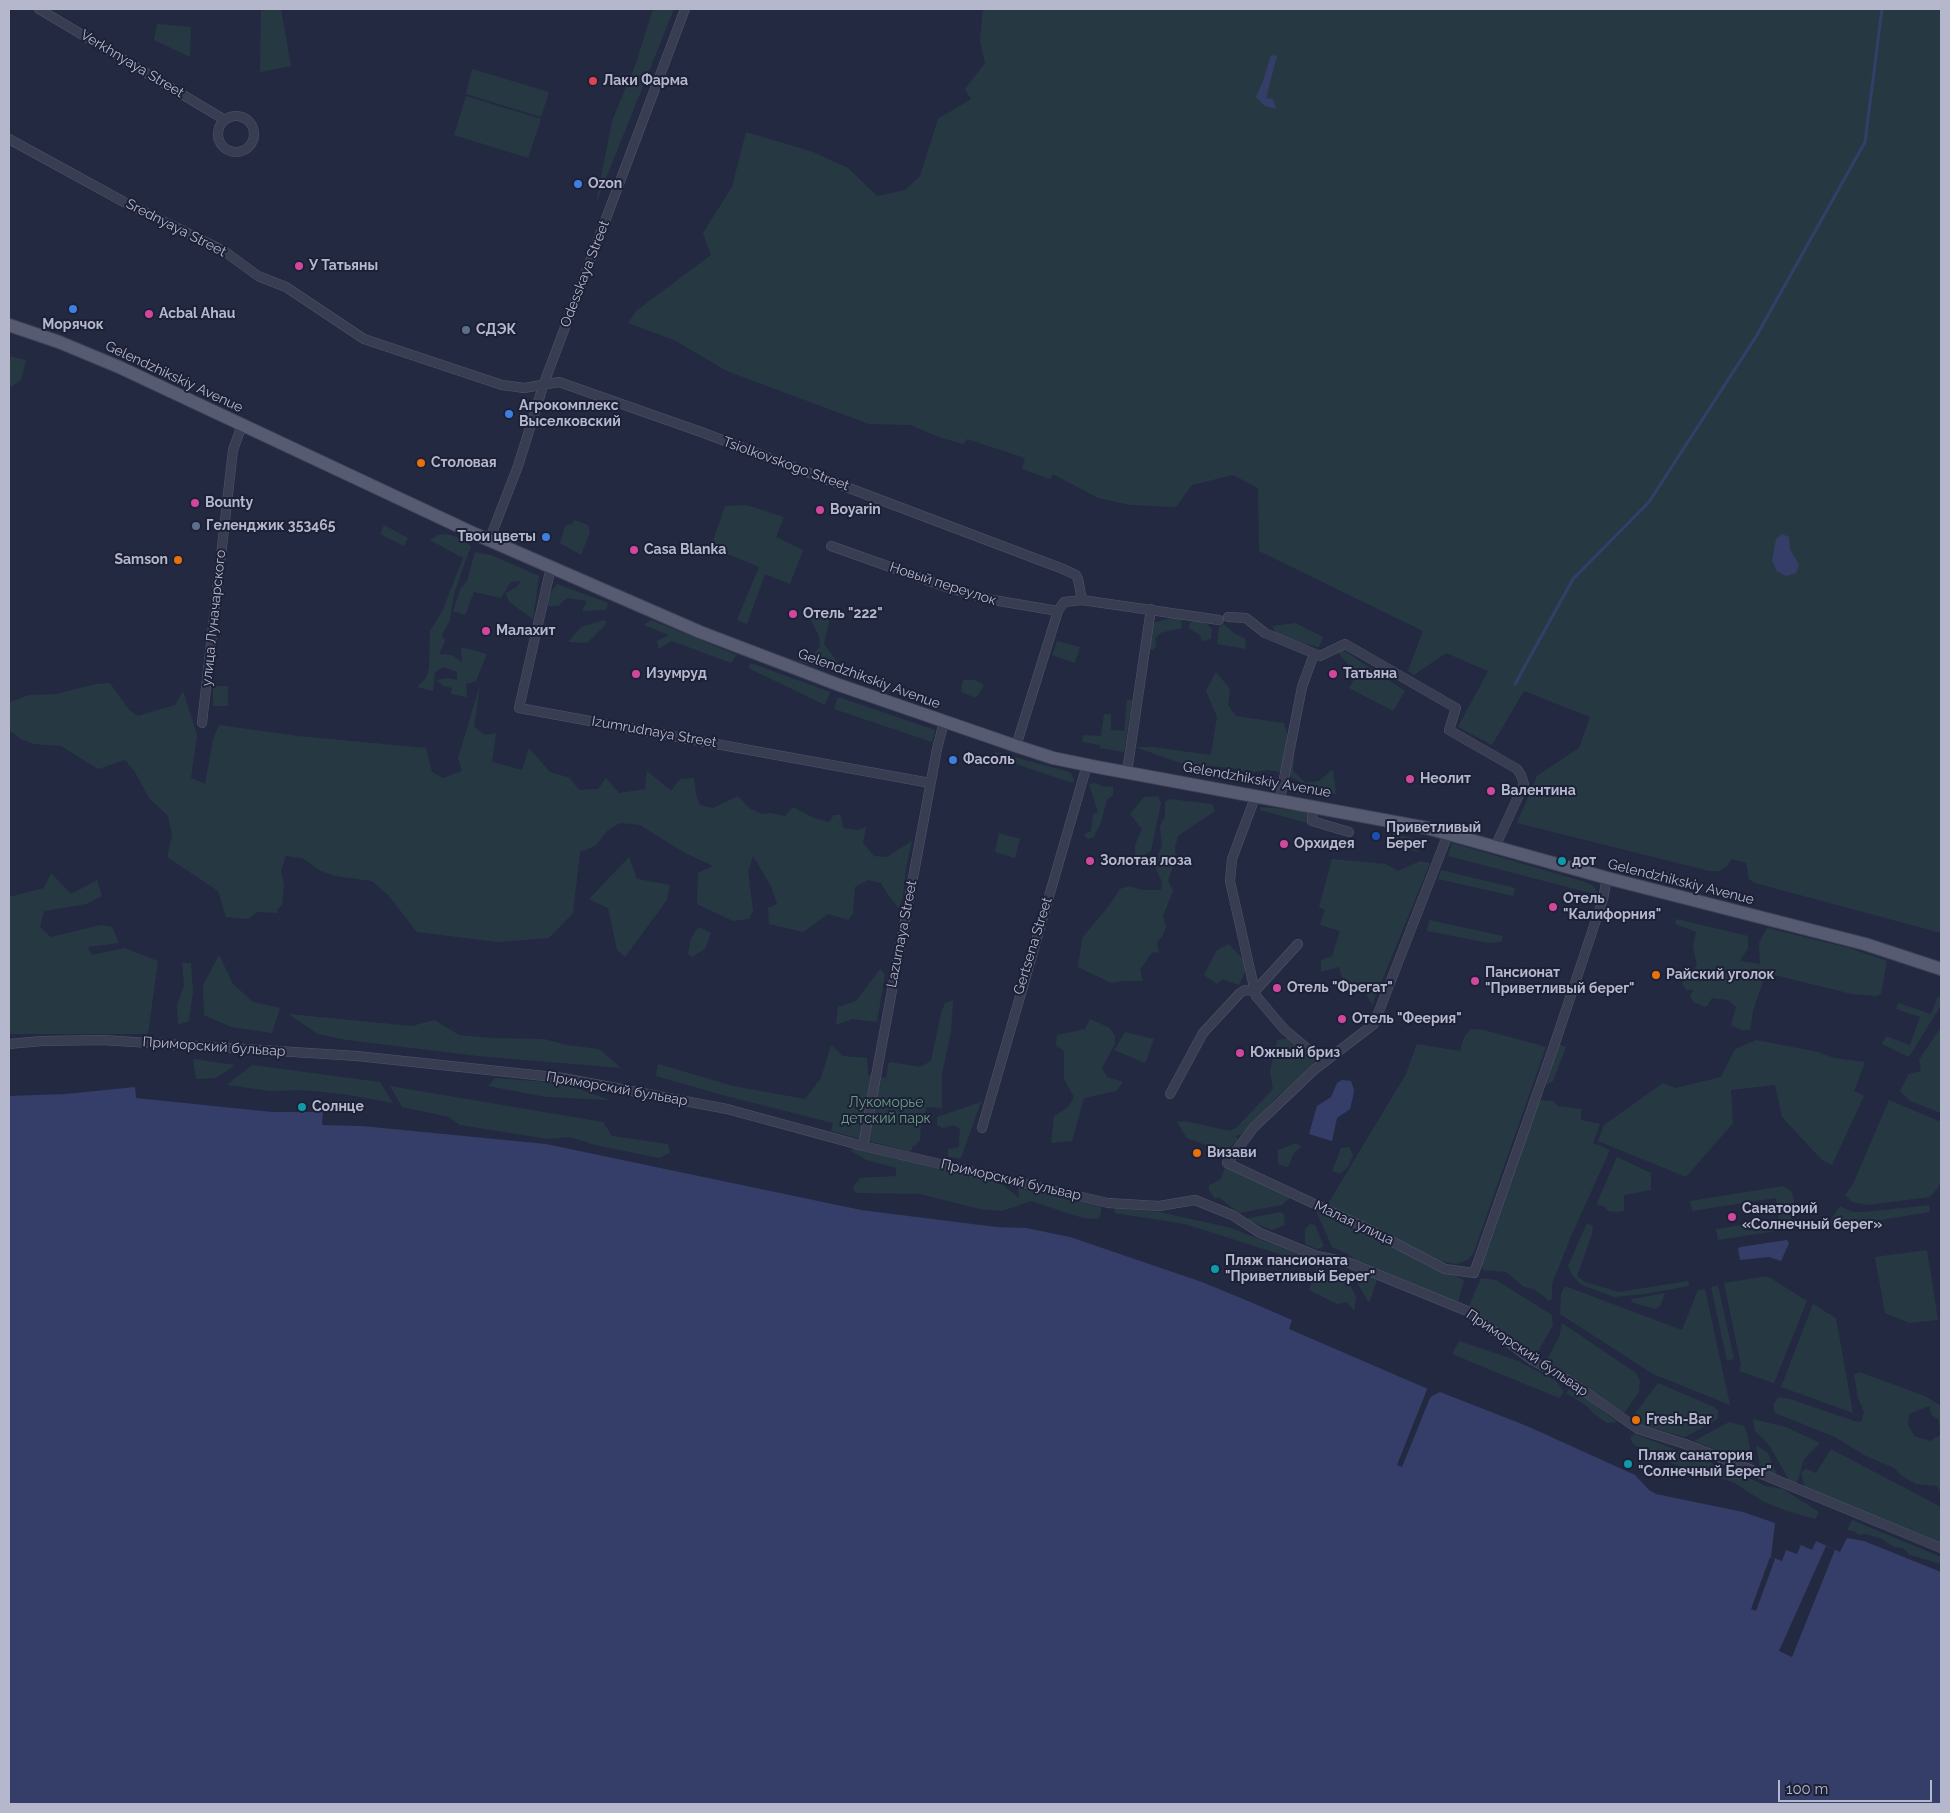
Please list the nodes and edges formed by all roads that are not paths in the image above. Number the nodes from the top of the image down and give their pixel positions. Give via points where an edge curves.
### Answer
1 (39, 9) edge
2 (685, 9) edge
3 (225, 120) junction
4 (9, 139) edge
5 (9, 325) edge
6 (364, 339) joint
7 (544, 383) junction
8 (242, 425) junction
9 (489, 541) junction
10 (832, 546) dead end
11 (550, 567) junction
12 (1082, 600) junction
13 (1151, 609) junction
14 (1058, 611) junction
15 (1314, 654) junction
16 (944, 722) junction
17 (202, 724) dead end
18 (1016, 746) junction
19 (1087, 765) junction
20 (1127, 772) junction
21 (930, 783) junction
22 (1256, 795) junction
23 (1280, 799) junction
24 (1313, 805) junction
25 (1349, 832) dead end
26 (1448, 834) junction
27 (1495, 847) junction
28 (1607, 878) junction
29 (1298, 944) dead end
30 (1941, 969) edge
31 (1255, 991) junction
32 (9, 1044) edge
33 (1314, 1054) dead end
34 (1170, 1094) dead end
35 (982, 1128) dead end
36 (863, 1146) junction
37 (1941, 1548) edge

1 - 3 street, Verkhnyaya Street
2 - 7 street, Odesskaya Street
3 - 3 street via 218,130 220,142 229,151 246,149 253,140 251,124 236,116
4 - 6 street, Srednyaya Street via 124,202 224,251 258,276 286,287
5 - 8 main road, Gelendzhikskiy Avenue via 97,358
6 - 7 street, Tsiolkovskogo Street via 502,386 524,388
7 - 9 street, Odesskaya Street via 518,466
7 - 12 street, Tsiolkovskogo Street via 559,382 608,398 1063,569 1076,575
8 - 9 main road, Gelendzhikskiy Avenue
8 - 17 street, улица Луначарского via 232,450
9 - 11 main road
10 - 14 street, Новый переулок via 960,591 1016,605
11 - 16 main road, Gelendzhikskiy Avenue via 700,632
11 - 21 street, Izumrudnaya Street via 519,708
12 - 13 street
12 - 14 street via 1064,602
13 - 15 street via 1224,619 1246,618 1265,633
13 - 20 street
14 - 18 street
15 - 23 street via 1302,686
15 - 27 street via 1320,656 1345,644 1359,651 1456,708 1449,730 1517,769 1524,784
16 - 18 main road, Gelendzhikskiy Avenue
16 - 21 street, Lazurnaya Street
18 - 19 main road, Gelendzhikskiy Avenue
19 - 20 main road, Gelendzhikskiy Avenue
19 - 35 street, Gertsena Street
20 - 22 main road, Gelendzhikskiy Avenue
21 - 36 street, Lazurnaya Street
22 - 23 main road, Gelendzhikskiy Avenue
22 - 31 street via 1230,869
23 - 24 main road, Gelendzhikskiy Avenue
24 - 25 street via 1312,821
24 - 26 main road, Gelendzhikskiy Avenue
26 - 27 main road, Gelendzhikskiy Avenue
26 - 28 street, Малая улица via 1374,1024 1314,1070 1254,1127 1227,1163 1445,1269 1474,1272 1556,1040
27 - 28 main road, Gelendzhikskiy Avenue
28 - 30 main road, Gelendzhikskiy Avenue via 1865,944
29 - 31 street
31 - 33 street via 1260,1003 1284,1029
31 - 34 street via 1240,993 1202,1033
32 - 36 street, Приморский бульвар via 110,1040 358,1056 564,1078 727,1109
36 - 37 street, Приморский бульвар via 1112,1206 1159,1206 1195,1200 1232,1215 1260,1233 1317,1256 1347,1262 1467,1312 1628,1424 1758,1472

